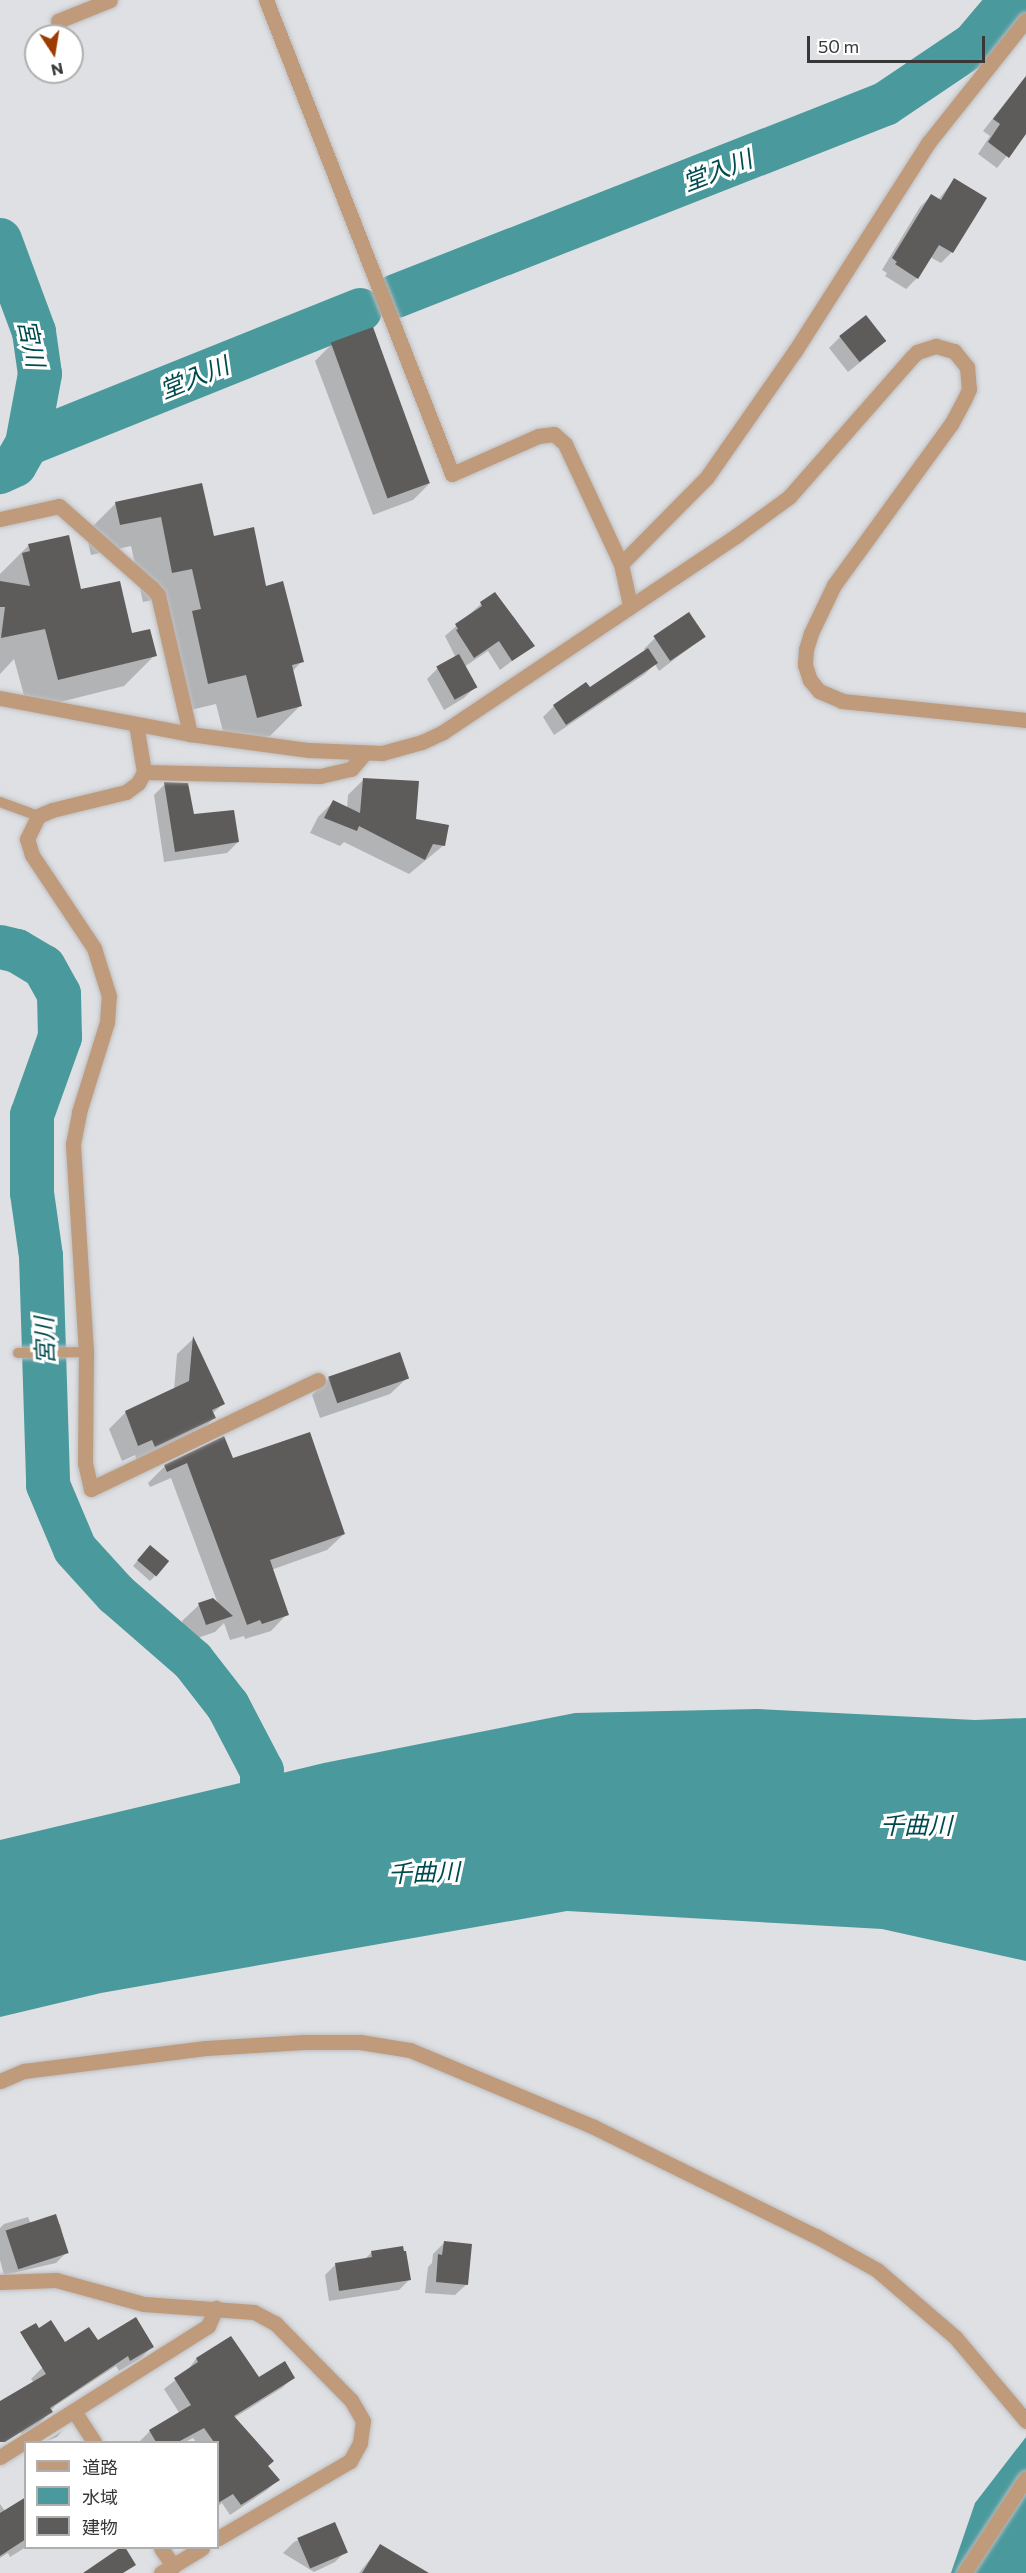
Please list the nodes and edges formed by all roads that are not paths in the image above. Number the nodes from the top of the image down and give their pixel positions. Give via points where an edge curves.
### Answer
1 (110, 0) edge
2 (266, 0) edge
3 (1026, 20) edge
4 (58, 21) dead end
5 (0, 519) edge
6 (621, 564) junction
7 (630, 605) junction
8 (0, 698) edge
9 (1026, 720) edge
10 (136, 724) junction
11 (190, 734) junction
12 (364, 754) junction
13 (144, 772) junction
14 (0, 802) edge
15 (38, 816) junction
16 (86, 1352) junction
17 (23, 1353) dead end
18 (318, 1380) dead end
19 (0, 2080) edge
20 (0, 2282) edge
21 (216, 2308) junction
22 (74, 2411) junction
23 (1026, 2421) edge
24 (26, 2441) edge
25 (93, 2441) edge
26 (24, 2442) edge
27 (0, 2457) edge
28 (1026, 2478) edge
29 (219, 2537) edge
30 (162, 2549) edge
31 (199, 2549) edge
32 (167, 2569) edge
33 (964, 2573) edge

1 - 4 street
2 - 6 street via 452,474 538,436 554,434 565,444
3 - 6 street via 928,143 795,351 707,477
5 - 11 street via 59,506 152,588 158,596
6 - 7 street
7 - 9 street via 789,497 917,352 936,346 946,348 954,351 967,367 969,389 951,424 834,585 811,633 805,665 819,691 842,701
7 - 12 street via 443,732 404,748
8 - 10 street
10 - 11 street
10 - 13 street
11 - 12 street
12 - 13 street via 351,769 320,776
13 - 15 street via 126,792
14 - 15 lane
15 - 16 street via 27,839 32,855 94,948 109,996 106,1022 73,1144
16 - 17 lane
16 - 18 street via 85,1462 91,1489
19 - 23 street via 24,2071 206,2048 360,2042 410,2050 594,2127 877,2270 955,2337
20 - 21 street via 56,2280 144,2304
21 - 22 street via 208,2326
21 - 29 street via 254,2312 274,2323 351,2400 363,2421 360,2443 350,2461
22 - 24 street
22 - 25 street
26 - 27 street
28 - 33 street
30 - 32 street
31 - 32 street

